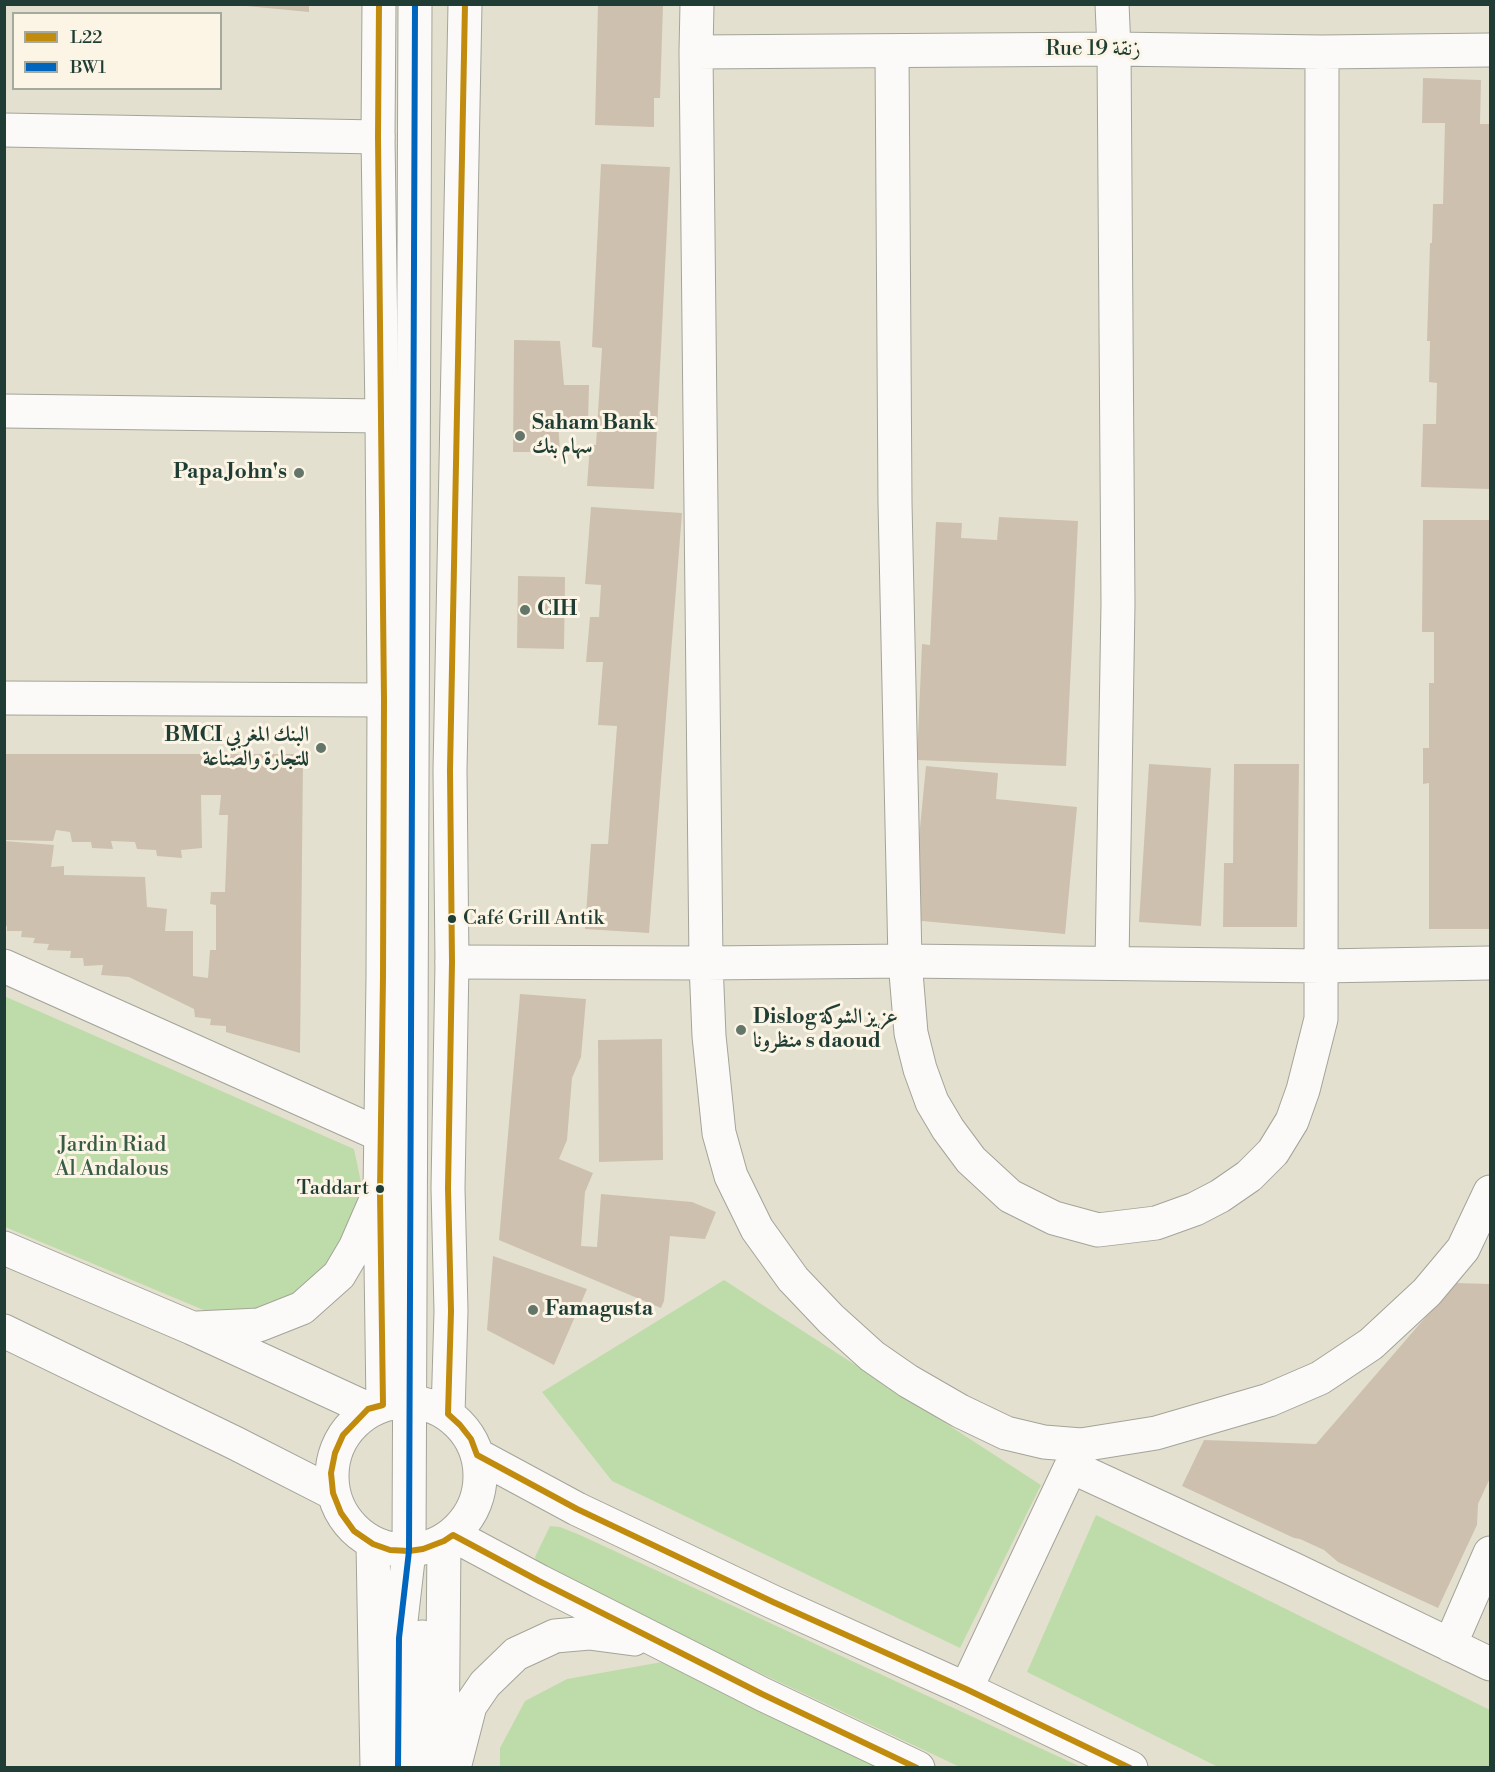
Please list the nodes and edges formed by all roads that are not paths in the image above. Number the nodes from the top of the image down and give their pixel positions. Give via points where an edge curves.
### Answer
1 (379, 4) edge
2 (415, 4) edge
3 (427, 4) edge
4 (465, 4) edge
5 (697, 4) edge
6 (1112, 4) edge
7 (1114, 50) junction
8 (1491, 50) edge
9 (892, 51) junction
10 (696, 52) junction
11 (1322, 52) junction
12 (4, 129) edge
13 (378, 137) junction
14 (4, 411) edge
15 (382, 416) junction
16 (4, 698) edge
17 (384, 700) junction
18 (905, 960) junction
19 (452, 962) junction
20 (1112, 962) junction
21 (706, 963) junction
22 (1491, 963) edge
23 (4, 966) edge
24 (1322, 966) junction
25 (381, 1135) junction
26 (380, 1192) junction
27 (1491, 1192) edge
28 (4, 1248) edge
29 (192, 1328) junction
30 (4, 1331) edge
31 (407, 1407) junction
32 (477, 1455) junction
33 (1077, 1456) junction
34 (333, 1493) junction
35 (374, 1544) junction
36 (432, 1544) junction
37 (1491, 1553) edge
38 (661, 1643) junction
39 (1450, 1645) junction
40 (1491, 1664) edge
41 (966, 1689) junction
42 (377, 1767) edge
43 (398, 1767) edge
44 (421, 1767) edge
45 (442, 1767) edge
46 (454, 1767) edge
47 (918, 1767) edge
48 (1131, 1767) edge

1 - 13 street
2 - 31 street
3 - 31 street via 427,1311
4 - 19 street via 451,758
5 - 10 street
6 - 7 street
7 - 9 street, Rue 19 زنقة
7 - 11 street, Rue 19 زنقة
7 - 20 street via 1118,604
8 - 11 street, Rue 19 زنقة
9 - 10 street, Rue 19 زنقة
9 - 18 street via 895,503
10 - 21 street
11 - 24 street
12 - 13 street
13 - 15 street
14 - 15 street
15 - 17 street
16 - 17 street
17 - 25 street
18 - 20 street
18 - 21 street
18 - 24 street via 911,1033 920,1069 932,1102 948,1129 971,1160 1011,1196 1054,1218 1098,1230 1156,1223 1195,1209 1239,1183 1273,1152 1292,1121 1309,1068 1321,1019
19 - 21 street
19 - 31 street via 448,1188 451,1311
20 - 24 street
21 - 33 street via 719,1133 731,1176 757,1228 793,1279 831,1320 908,1382 1006,1433 1044,1442
22 - 24 street
23 - 25 street
25 - 26 street
26 - 29 street via 356,1248 339,1275 302,1308 259,1325
26 - 31 street
27 - 33 street via 1463,1250 1427,1292 1371,1344 1320,1378 1269,1400
28 - 29 street
29 - 31 street
30 - 34 street
31 - 32 street via 460,1425
31 - 34 street via 357,1419 335,1453
31 - 36 street
32 - 36 street via 477,1498 468,1518
32 - 41 street via 577,1509
33 - 39 street via 1293,1569
33 - 41 street
34 - 35 street via 354,1531
35 - 36 street via 390,1550
35 - 42 street
36 - 38 street via 539,1581
36 - 43 street via 399,1638
36 - 44 street
36 - 45 street
37 - 39 street
38 - 46 street via 589,1633 555,1636 516,1654 484,1683 470,1706
38 - 47 street
39 - 40 street
41 - 48 street

